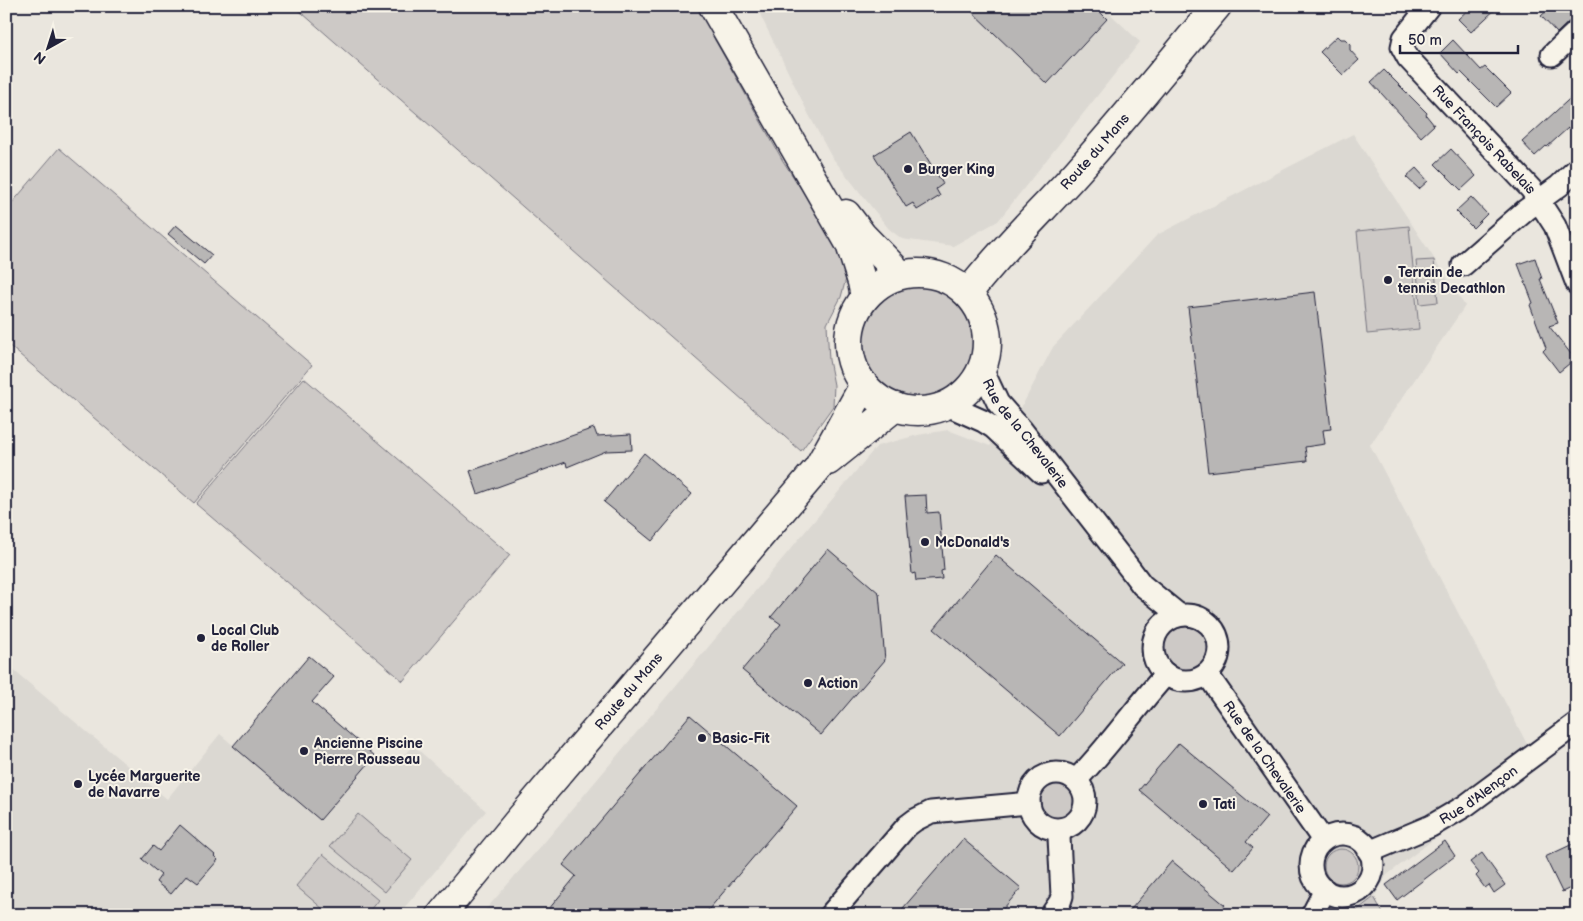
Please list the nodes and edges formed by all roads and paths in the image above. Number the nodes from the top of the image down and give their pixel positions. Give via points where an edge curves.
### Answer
1 (713, 6) edge
2 (722, 6) edge
3 (1202, 6) edge
4 (1217, 6) edge
5 (1429, 6) edge
6 (1577, 31) edge
7 (1552, 54) dead end
8 (1135, 103) junction
9 (1577, 169) edge
10 (1538, 200) junction
11 (1463, 265) dead end
12 (900, 274) junction
13 (1577, 284) edge
14 (968, 293) junction
15 (865, 297) junction
16 (982, 369) junction
17 (864, 385) junction
18 (947, 405) junction
19 (895, 407) junction
20 (818, 468) junction
21 (1089, 518) junction
22 (1142, 584) junction
23 (1179, 615) junction
24 (1156, 633) junction
25 (1166, 674) junction
26 (1206, 674) junction
27 (1577, 723) edge
28 (1076, 780) junction
29 (1029, 803) junction
30 (1062, 829) junction
31 (1323, 840) junction
32 (1369, 852) junction
33 (1325, 890) junction
34 (441, 915) edge
35 (830, 915) edge
36 (1051, 915) edge
37 (1312, 915) edge

1 - 15 main road via 850,244
2 - 12 main road via 836,200 862,235
3 - 8 street
4 - 8 main road, Route du Mans
5 - 10 street, Rue François Rabelais via 1404,38 1402,48
6 - 7 street
8 - 14 main road, Route du Mans via 1034,220 986,268
9 - 10 street
10 - 11 street
10 - 13 street, Rue François Rabelais via 1555,226
12 - 14 main road via 937,274
12 - 15 main road via 881,283
14 - 16 main road via 980,310 987,329 987,350
15 - 17 main road via 853,317 848,340 852,364
16 - 18 main road via 974,384
16 - 21 street, Rue de la Chevalerie via 998,403
17 - 19 main road
17 - 20 main road, Route du Mans
18 - 19 main road via 912,411
18 - 21 street, Rue de la Chevalerie via 994,428
19 - 20 main road, Route du Mans
20 - 34 main road, Route du Mans
21 - 22 street, Rue de la Chevalerie
22 - 23 street, Rue de la Chevalerie
22 - 24 street, Rue de la Chevalerie
23 - 24 street
23 - 26 street via 1206,621 1217,635 1219,652 1213,668
24 - 25 street via 1154,656
25 - 26 street via 1187,681
25 - 28 street
26 - 31 street, Rue de la Chevalerie
27 - 32 street, Rue d'Alençon via 1465,806 1431,826
28 - 29 street via 1056,772 1043,776 1030,790
28 - 30 street via 1085,795 1084,810 1076,822
29 - 30 street via 1030,811 1040,824
29 - 35 street via 931,812 915,820
30 - 36 street via 1059,837 1062,896
31 - 32 street via 1335,835 1349,835 1361,841
31 - 33 street via 1314,850 1311,869
32 - 33 street via 1372,871 1362,888 1344,895
33 - 37 street

